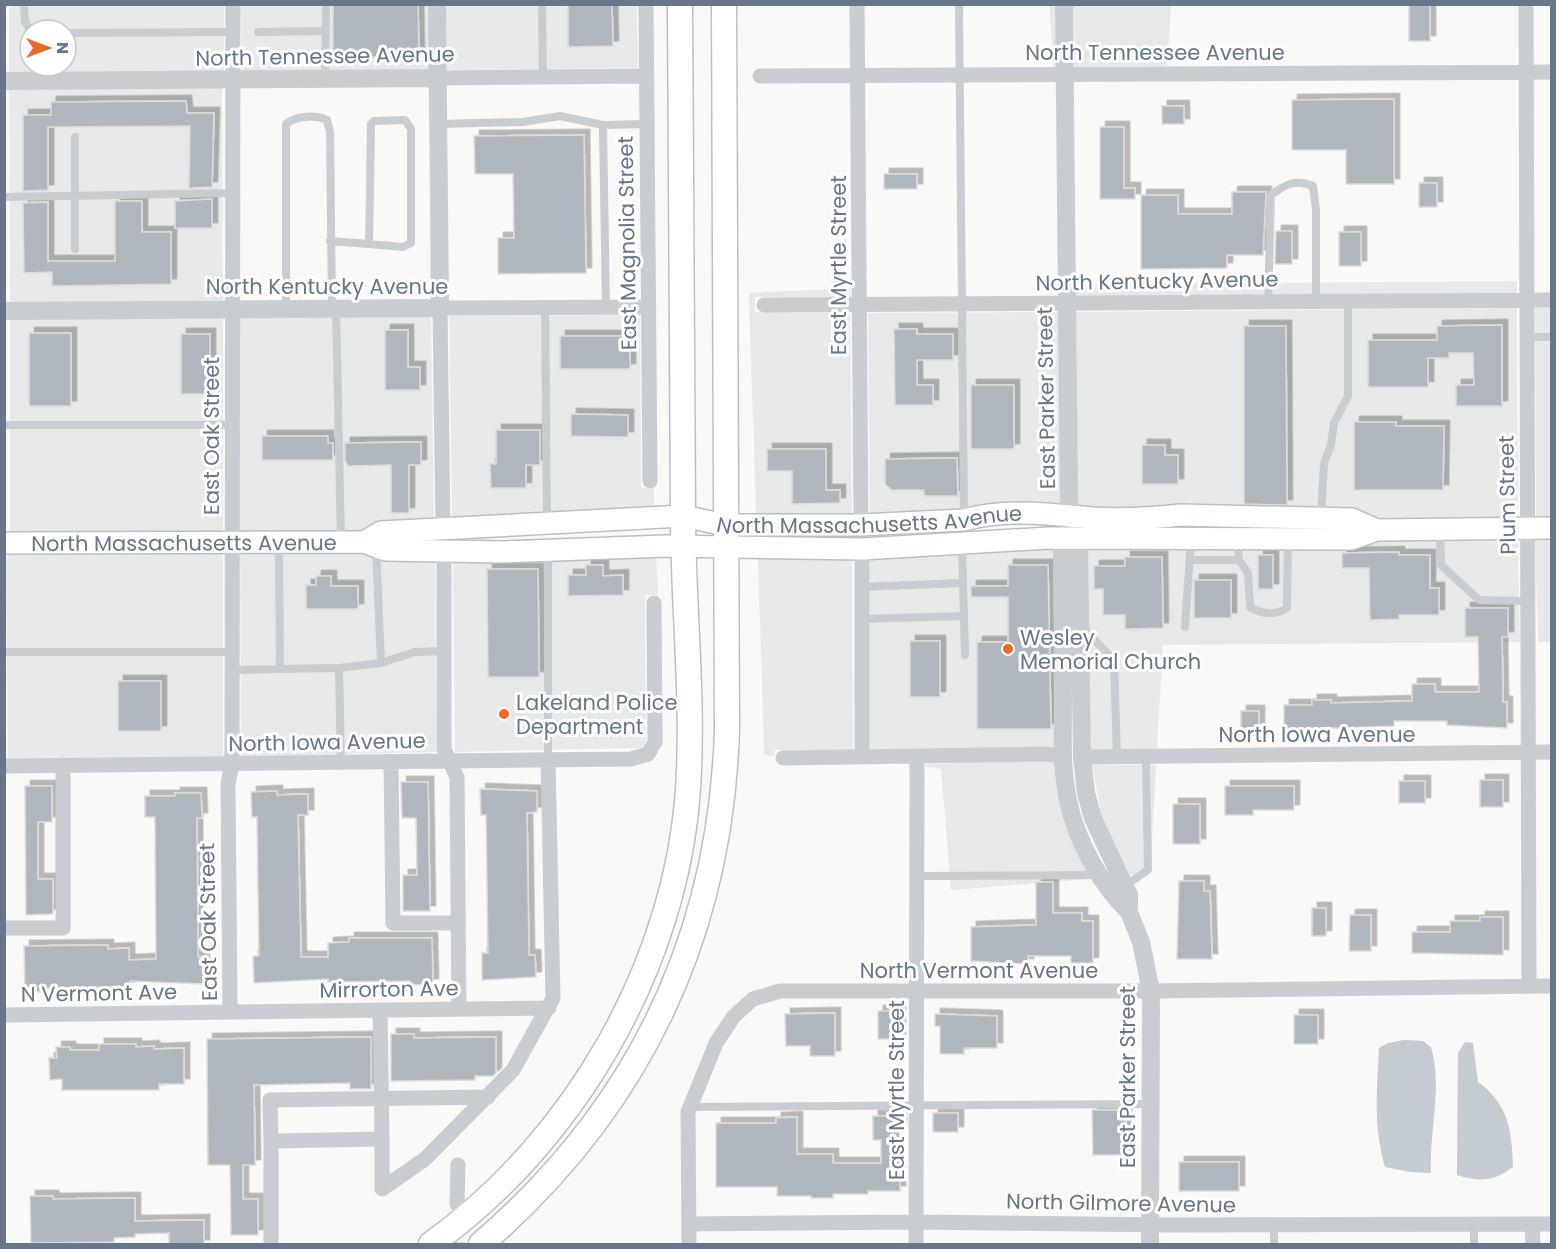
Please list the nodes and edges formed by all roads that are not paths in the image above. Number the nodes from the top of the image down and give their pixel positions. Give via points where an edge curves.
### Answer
1 (232, 4) edge
2 (326, 4) edge
3 (436, 4) edge
4 (542, 4) edge
5 (646, 4) edge
6 (680, 4) edge
7 (724, 4) edge
8 (857, 4) edge
9 (959, 4) edge
10 (1064, 4) edge
11 (1526, 4) edge
12 (326, 31) junction
13 (233, 32) junction
14 (258, 32) dead end
15 (78, 33) edge
16 (1551, 72) edge
17 (1526, 73) junction
18 (959, 75) junction
19 (1065, 75) junction
20 (646, 76) junction
21 (760, 76) dead end
22 (857, 76) junction
23 (543, 77) junction
24 (438, 78) junction
25 (325, 79) junction
26 (233, 80) junction
27 (4, 81) edge
28 (438, 124) junction
29 (647, 124) junction
30 (603, 125) junction
31 (75, 137) dead end
32 (232, 192) junction
33 (75, 195) junction
34 (4, 197) edge
35 (330, 241) junction
36 (369, 244) junction
37 (75, 249) dead end
38 (1526, 300) junction
39 (1551, 300) edge
40 (1316, 302) junction
41 (1348, 302) junction
42 (1268, 303) junction
43 (1067, 304) junction
44 (764, 305) dead end
45 (859, 305) junction
46 (963, 305) junction
47 (231, 308) junction
48 (286, 308) junction
49 (334, 308) junction
50 (440, 308) junction
51 (545, 308) junction
52 (606, 308) junction
53 (649, 308) junction
54 (4, 310) edge
55 (1526, 337) junction
56 (1551, 337) edge
57 (4, 425) edge
58 (232, 425) junction
59 (650, 481) dead end
60 (1070, 513) junction
61 (683, 516) junction
62 (1321, 519) junction
63 (964, 520) junction
64 (547, 523) junction
65 (725, 525) junction
66 (861, 525) junction
67 (443, 528) junction
68 (1527, 528) junction
69 (1551, 528) edge
70 (1440, 529) junction
71 (1377, 530) junction
72 (1071, 539) junction
73 (1191, 539) junction
74 (1237, 539) junction
75 (1288, 539) junction
76 (4, 543) edge
77 (231, 543) junction
78 (279, 543) junction
79 (341, 543) junction
80 (370, 544) junction
81 (962, 545) junction
82 (548, 548) junction
83 (683, 548) junction
84 (725, 549) junction
85 (862, 549) junction
86 (444, 551) junction
87 (1190, 560) junction
88 (1239, 560) junction
89 (963, 583) junction
90 (861, 587) junction
91 (1529, 601) junction
92 (654, 603) dead end
93 (964, 616) junction
94 (861, 619) junction
95 (1080, 626) junction
96 (1185, 627) dead end
97 (444, 651) junction
98 (4, 652) edge
99 (232, 652) junction
100 (965, 655) dead end
101 (381, 663) junction
102 (339, 668) junction
103 (280, 669) junction
104 (232, 670) junction
105 (1551, 752) edge
106 (1528, 753) junction
107 (1063, 756) junction
108 (917, 757) junction
109 (1082, 757) junction
110 (783, 758) dead end
111 (862, 758) junction
112 (1117, 758) junction
113 (1146, 758) junction
114 (548, 759) junction
115 (450, 761) junction
116 (391, 762) junction
117 (341, 763) junction
118 (232, 764) junction
119 (4, 765) edge
120 (63, 765) junction
121 (1100, 875) junction
122 (919, 876) junction
123 (1125, 885) junction
124 (1129, 912) junction
125 (458, 923) junction
126 (4, 928) edge
127 (1529, 986) junction
128 (1550, 990) edge
129 (918, 991) junction
130 (1151, 991) junction
131 (549, 1008) junction
132 (459, 1009) junction
133 (380, 1010) junction
134 (230, 1012) junction
135 (4, 1015) edge
136 (488, 1097) junction
137 (381, 1099) junction
138 (917, 1104) junction
139 (1150, 1104) junction
140 (690, 1107) junction
141 (382, 1139) junction
142 (271, 1141) junction
143 (458, 1165) dead end
144 (457, 1204) tunnel mouth
145 (917, 1222) junction
146 (689, 1224) junction
147 (1150, 1224) junction
148 (1474, 1224) junction
149 (1532, 1224) junction
150 (1551, 1224) edge
151 (1274, 1226) junction
152 (271, 1245) edge
153 (431, 1245) edge
154 (481, 1245) edge
155 (689, 1245) edge
156 (916, 1245) edge
157 (1150, 1245) edge
158 (1274, 1245) edge
159 (1474, 1245) edge
160 (1533, 1245) edge

1 - 13 street, East Oak Street
2 - 12 lane
3 - 24 street
4 - 23 lane
5 - 20 street, East Magnolia Street
6 - 61 main road
7 - 65 main road
8 - 22 street, East Myrtle Street
9 - 18 lane
10 - 19 street, East Parker Street
11 - 17 street, Plum Street
12 - 14 lane
12 - 25 lane
13 - 15 lane
13 - 26 street, East Oak Street
16 - 17 street, North Tennessee Avenue
17 - 19 street, North Tennessee Avenue
17 - 38 street, Plum Street
18 - 19 street, North Tennessee Avenue
18 - 22 street, North Tennessee Avenue
18 - 46 lane
19 - 43 street, East Parker Street
20 - 23 street, North Tennessee Avenue
20 - 29 street, East Magnolia Street
21 - 22 street, North Tennessee Avenue
22 - 45 street, East Myrtle Street
23 - 24 street, North Tennessee Avenue
24 - 25 street, North Tennessee Avenue
24 - 28 street
25 - 26 street, North Tennessee Avenue
26 - 27 street, North Tennessee Avenue
26 - 32 street, East Oak Street
28 - 30 lane via 523,122 560,116
28 - 50 street
29 - 30 lane
29 - 53 street, East Magnolia Street
30 - 52 lane
31 - 33 lane
32 - 33 lane
32 - 47 street, East Oak Street
33 - 34 lane
33 - 37 lane
35 - 36 lane
35 - 48 lane via 327,120 294,118 286,124
35 - 49 lane
36 - 36 lane via 371,124 405,120 411,129 411,243
38 - 39 street, North Kentucky Avenue
38 - 41 street, North Kentucky Avenue
38 - 55 street, Plum Street
40 - 41 street, North Kentucky Avenue
40 - 42 street, North Kentucky Avenue
40 - 42 lane via 1316,209 1312,186 1301,181 1287,183 1271,195
41 - 62 lane via 1348,396 1334,423 1324,463
42 - 43 street, North Kentucky Avenue
43 - 46 street, North Kentucky Avenue
43 - 60 street, East Parker Street
44 - 45 street, North Kentucky Avenue
45 - 46 street, North Kentucky Avenue
45 - 66 street, East Myrtle Street
46 - 63 lane
47 - 48 street, North Kentucky Avenue
47 - 54 street, North Kentucky Avenue
47 - 58 street, East Oak Street
48 - 49 street, North Kentucky Avenue
49 - 50 street, North Kentucky Avenue
49 - 79 lane
50 - 51 street, North Kentucky Avenue
50 - 67 street
51 - 52 street, North Kentucky Avenue
51 - 64 lane
52 - 53 street, North Kentucky Avenue
53 - 59 street, East Magnolia Street
55 - 56 lane
55 - 68 street, Plum Street
57 - 58 lane
58 - 77 street, East Oak Street
60 - 62 main road, North Massachusetts Avenue via 1092,518 1180,515
60 - 63 main road, North Massachusetts Avenue
60 - 72 street, East Parker Street
61 - 64 main road, North Massachusetts Avenue
61 - 65 main road, North Massachusetts Avenue
61 - 83 main road
62 - 71 main road, North Massachusetts Avenue via 1352,519
63 - 66 main road, North Massachusetts Avenue
64 - 67 main road, North Massachusetts Avenue
65 - 66 main road, North Massachusetts Avenue
65 - 84 main road
67 - 80 main road, North Massachusetts Avenue via 381,532
68 - 69 main road, North Massachusetts Avenue
68 - 70 main road, North Massachusetts Avenue
68 - 91 street, Plum Street
70 - 71 main road, North Massachusetts Avenue
70 - 91 lane via 1441,565 1479,600
71 - 75 main road, North Massachusetts Avenue via 1351,539
72 - 73 main road, North Massachusetts Avenue
72 - 81 main road, North Massachusetts Avenue
72 - 95 street, East Parker Street via 1079,552
72 - 107 street, East Parker Street via 1062,552
73 - 74 main road, North Massachusetts Avenue
73 - 87 lane
74 - 75 main road, North Massachusetts Avenue
74 - 88 lane
75 - 88 lane via 1287,608 1281,612 1261,614 1250,607 1248,573
76 - 77 main road, North Massachusetts Avenue
77 - 78 main road, North Massachusetts Avenue
77 - 99 street, East Oak Street
78 - 79 main road, North Massachusetts Avenue
78 - 103 lane
79 - 80 main road, North Massachusetts Avenue
80 - 86 main road, North Massachusetts Avenue via 385,550
80 - 101 lane
81 - 85 main road, North Massachusetts Avenue
81 - 89 lane
82 - 83 main road, North Massachusetts Avenue
82 - 86 main road, North Massachusetts Avenue
82 - 114 lane
83 - 84 main road, North Massachusetts Avenue
83 - 153 main road via 688,793 681,841 657,935 616,1030 560,1118 484,1201
84 - 85 main road, North Massachusetts Avenue
84 - 154 main road via 726,769 716,844 695,931 656,1024 601,1114 534,1196
85 - 90 street
86 - 97 street
87 - 88 lane
87 - 96 lane
89 - 90 lane
89 - 93 lane
90 - 94 street
91 - 106 street, Plum Street
92 - 114 street, North Iowa Avenue via 655,742 648,754 631,759
93 - 94 lane
93 - 100 lane
94 - 111 street
95 - 109 street, East Parker Street
95 - 112 lane via 1114,660
97 - 101 lane via 416,652
97 - 115 street via 444,749
98 - 99 lane
99 - 104 street, East Oak Street
101 - 102 lane
102 - 103 lane
102 - 117 lane
103 - 104 lane
104 - 118 street, East Oak Street
105 - 106 street, North Iowa Avenue
106 - 113 street, North Iowa Avenue
106 - 127 street, Plum Street
107 - 108 street
107 - 121 street, East Parker Street via 1068,802
108 - 111 street
108 - 122 street, East Myrtle Street
109 - 112 street, North Iowa Avenue
109 - 123 street, East Parker Street via 1093,818
110 - 111 street
112 - 113 street, North Iowa Avenue
113 - 123 lane via 1148,870
114 - 115 street, North Iowa Avenue
114 - 131 street via 554,983
115 - 116 street, North Iowa Avenue
115 - 125 street via 457,777
116 - 117 street, North Iowa Avenue
116 - 125 street via 393,923
117 - 118 street, North Iowa Avenue
118 - 120 street, North Iowa Avenue
118 - 134 street, East Oak Street via 228,784
119 - 120 street, North Iowa Avenue
120 - 126 street via 63,928
121 - 122 lane
121 - 124 street, East Parker Street
122 - 129 street, East Myrtle Street
123 - 124 street, East Parker Street via 1130,895
124 - 130 street, East Parker Street via 1141,942
125 - 132 street
127 - 128 street, North Vermont Avenue
127 - 130 street, North Vermont Avenue
129 - 130 street, North Vermont Avenue
129 - 138 street, East Myrtle Street
129 - 140 street, North Vermont Avenue via 780,991 753,999 734,1016 716,1043
130 - 139 street, East Parker Street
131 - 132 street, Mirrorton Ave
131 - 136 street via 513,1070
132 - 133 street, Mirrorton Ave
133 - 134 street, Mirrorton Ave
133 - 137 street
134 - 135 street, N Vermont Ave
136 - 137 street
136 - 141 street via 425,1159 382,1189
137 - 141 street
137 - 142 street via 270,1100
138 - 139 lane
138 - 140 lane
138 - 145 street, East Myrtle Street
139 - 147 street, East Parker Street
140 - 146 street
141 - 142 street
142 - 152 street
143 - 144 street
145 - 146 street, North Gilmore Avenue
145 - 147 street, North Gilmore Avenue
145 - 156 street, East Myrtle Street
146 - 155 street
147 - 151 street, North Gilmore Avenue
147 - 157 street, East Parker Street
148 - 149 street, North Gilmore Avenue
148 - 151 street, North Gilmore Avenue
148 - 159 lane
149 - 150 street, North Gilmore Avenue
149 - 160 street
151 - 158 lane

